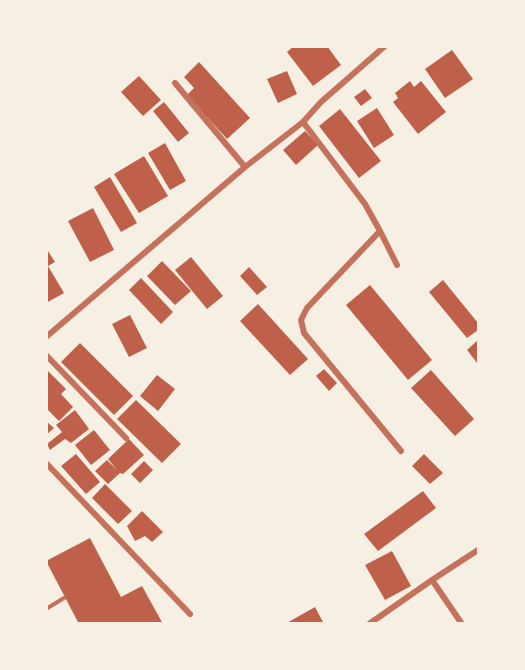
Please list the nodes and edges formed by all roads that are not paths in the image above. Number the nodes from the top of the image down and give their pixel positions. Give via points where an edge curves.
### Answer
1 (385, 46) edge
2 (175, 83) dead end
3 (303, 122) junction
4 (245, 167) junction
5 (380, 231) junction
6 (397, 265) dead end
7 (46, 337) edge
8 (46, 355) edge
9 (126, 438) dead end
10 (401, 451) dead end
11 (46, 463) edge
12 (478, 550) edge
13 (432, 580) junction
14 (64, 598) dead end
15 (46, 609) edge
16 (190, 614) dead end
17 (369, 624) edge
18 (462, 624) edge

1 - 3 street
2 - 4 street
3 - 4 street
3 - 5 street via 365,204
4 - 7 street
5 - 6 street
5 - 10 street via 307,308 301,320 304,333
8 - 9 street
11 - 16 street
12 - 13 street
13 - 17 street
13 - 18 street
14 - 15 lane

